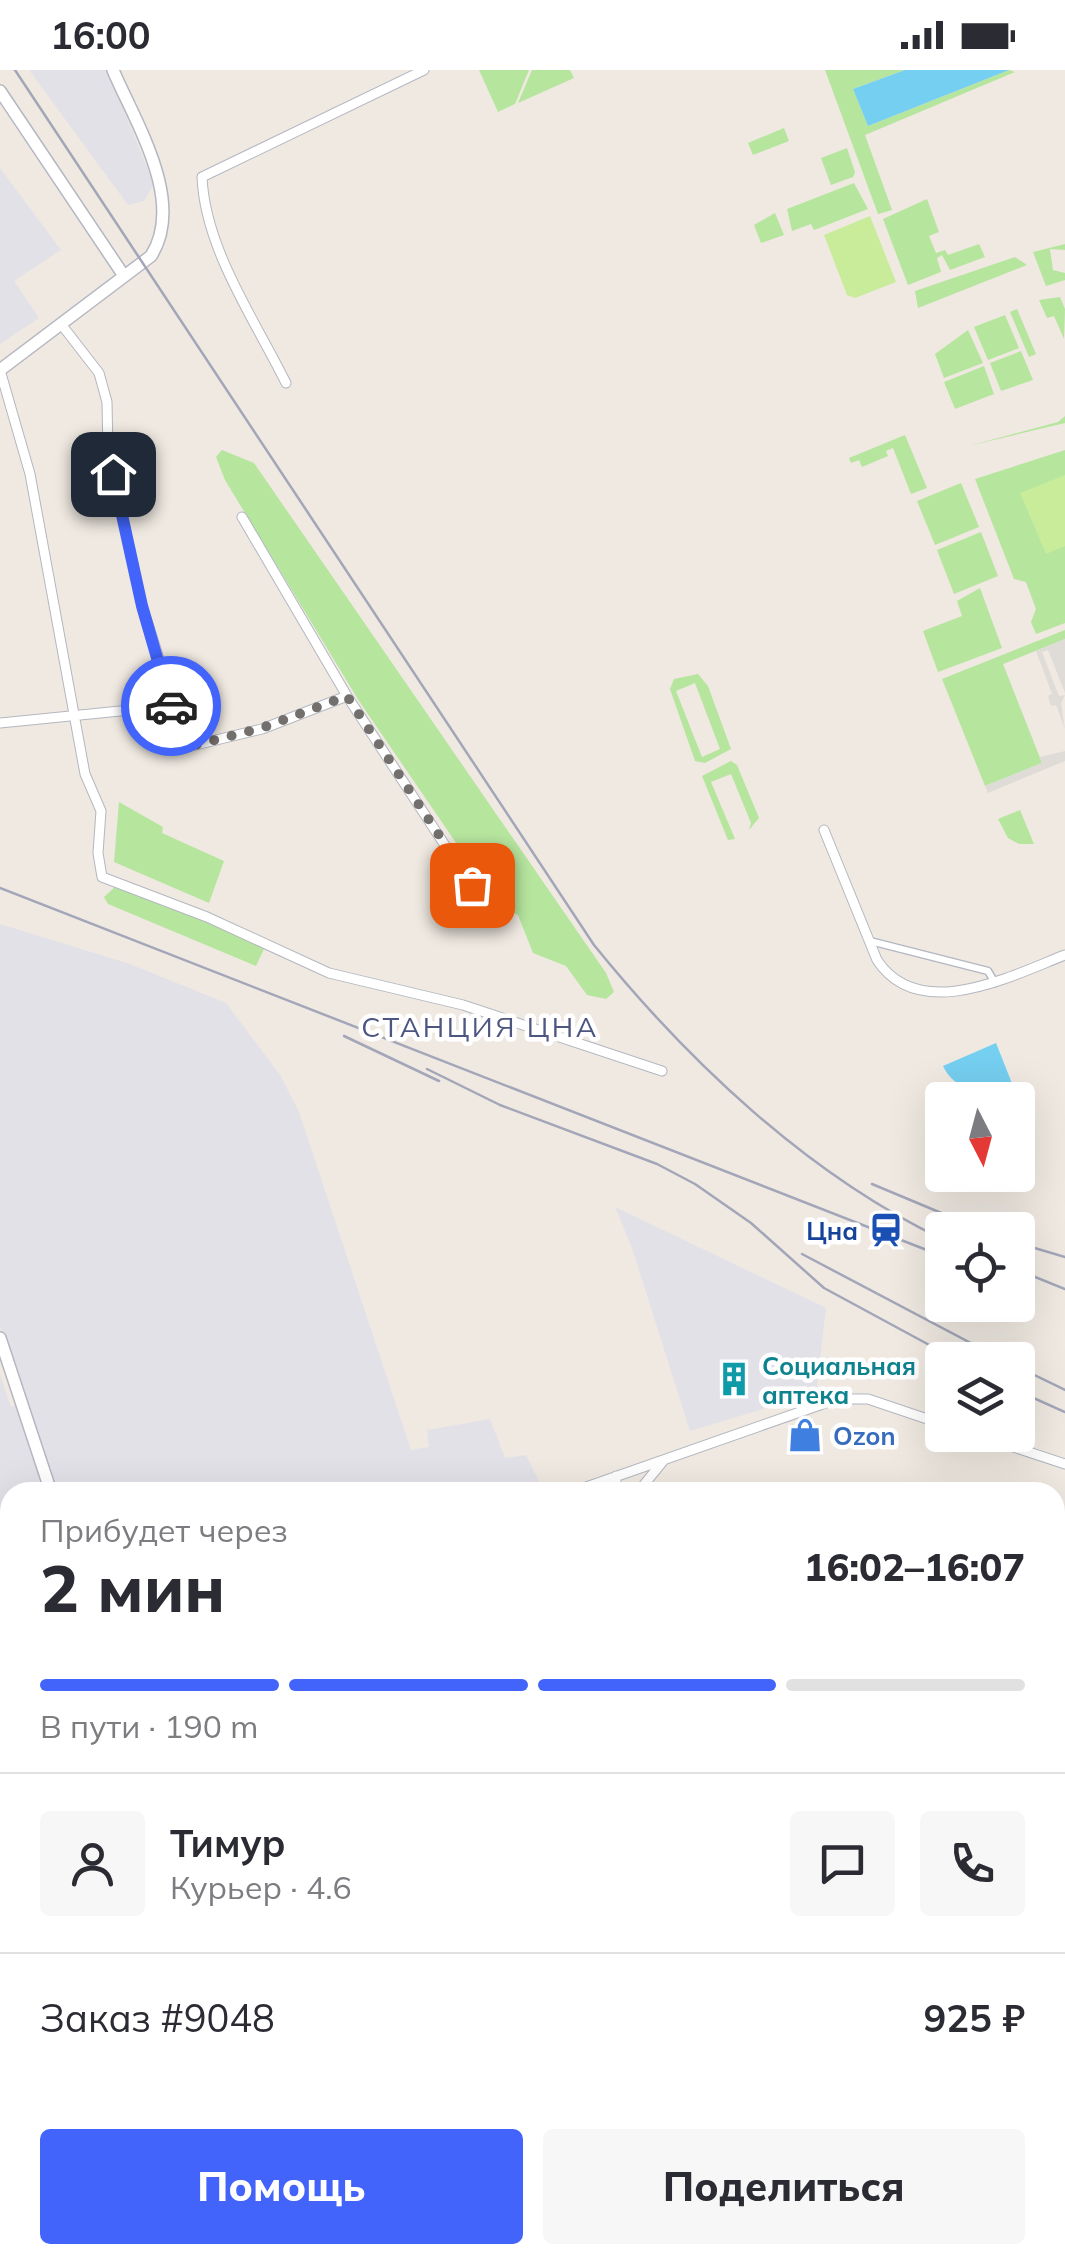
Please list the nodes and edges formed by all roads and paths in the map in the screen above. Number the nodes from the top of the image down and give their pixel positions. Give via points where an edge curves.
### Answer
1 (113, 70) edge
2 (424, 70) edge
3 (0, 91) edge
4 (124, 276) junction
5 (61, 324) junction
6 (0, 370) edge
7 (286, 383) dead end
8 (242, 517) dead end
9 (347, 696) junction
10 (170, 706) junction
11 (72, 716) junction
12 (0, 723) edge
13 (824, 830) dead end
14 (472, 885) dead end
15 (869, 941) junction
16 (1065, 954) edge
17 (995, 983) junction
18 (662, 1071) dead end
19 (0, 1338) edge
20 (925, 1418) edge
21 (1029, 1452) edge
22 (666, 1459) junction
23 (1065, 1464) edge
24 (616, 1476) junction
25 (49, 1482) edge
26 (600, 1482) edge
27 (616, 1482) edge
28 (648, 1482) edge

1 - 4 street via 153,165 164,220 152,256
2 - 7 street via 202,177 215,240
3 - 4 street
4 - 5 street
5 - 6 street
5 - 10 street via 99,373 108,452
6 - 11 street via 30,474
8 - 9 street
9 - 10 street via 187,747
9 - 14 street
10 - 11 street
11 - 12 street
11 - 18 street via 84,774 101,810 98,867 104,880 207,917 329,974 464,1005
13 - 15 street
15 - 17 street via 988,971
15 - 17 street via 887,976 901,984 958,992
16 - 17 street
19 - 25 street
20 - 22 street via 868,1399 837,1400
21 - 23 street
22 - 24 street
22 - 28 street
24 - 26 street
24 - 27 street

